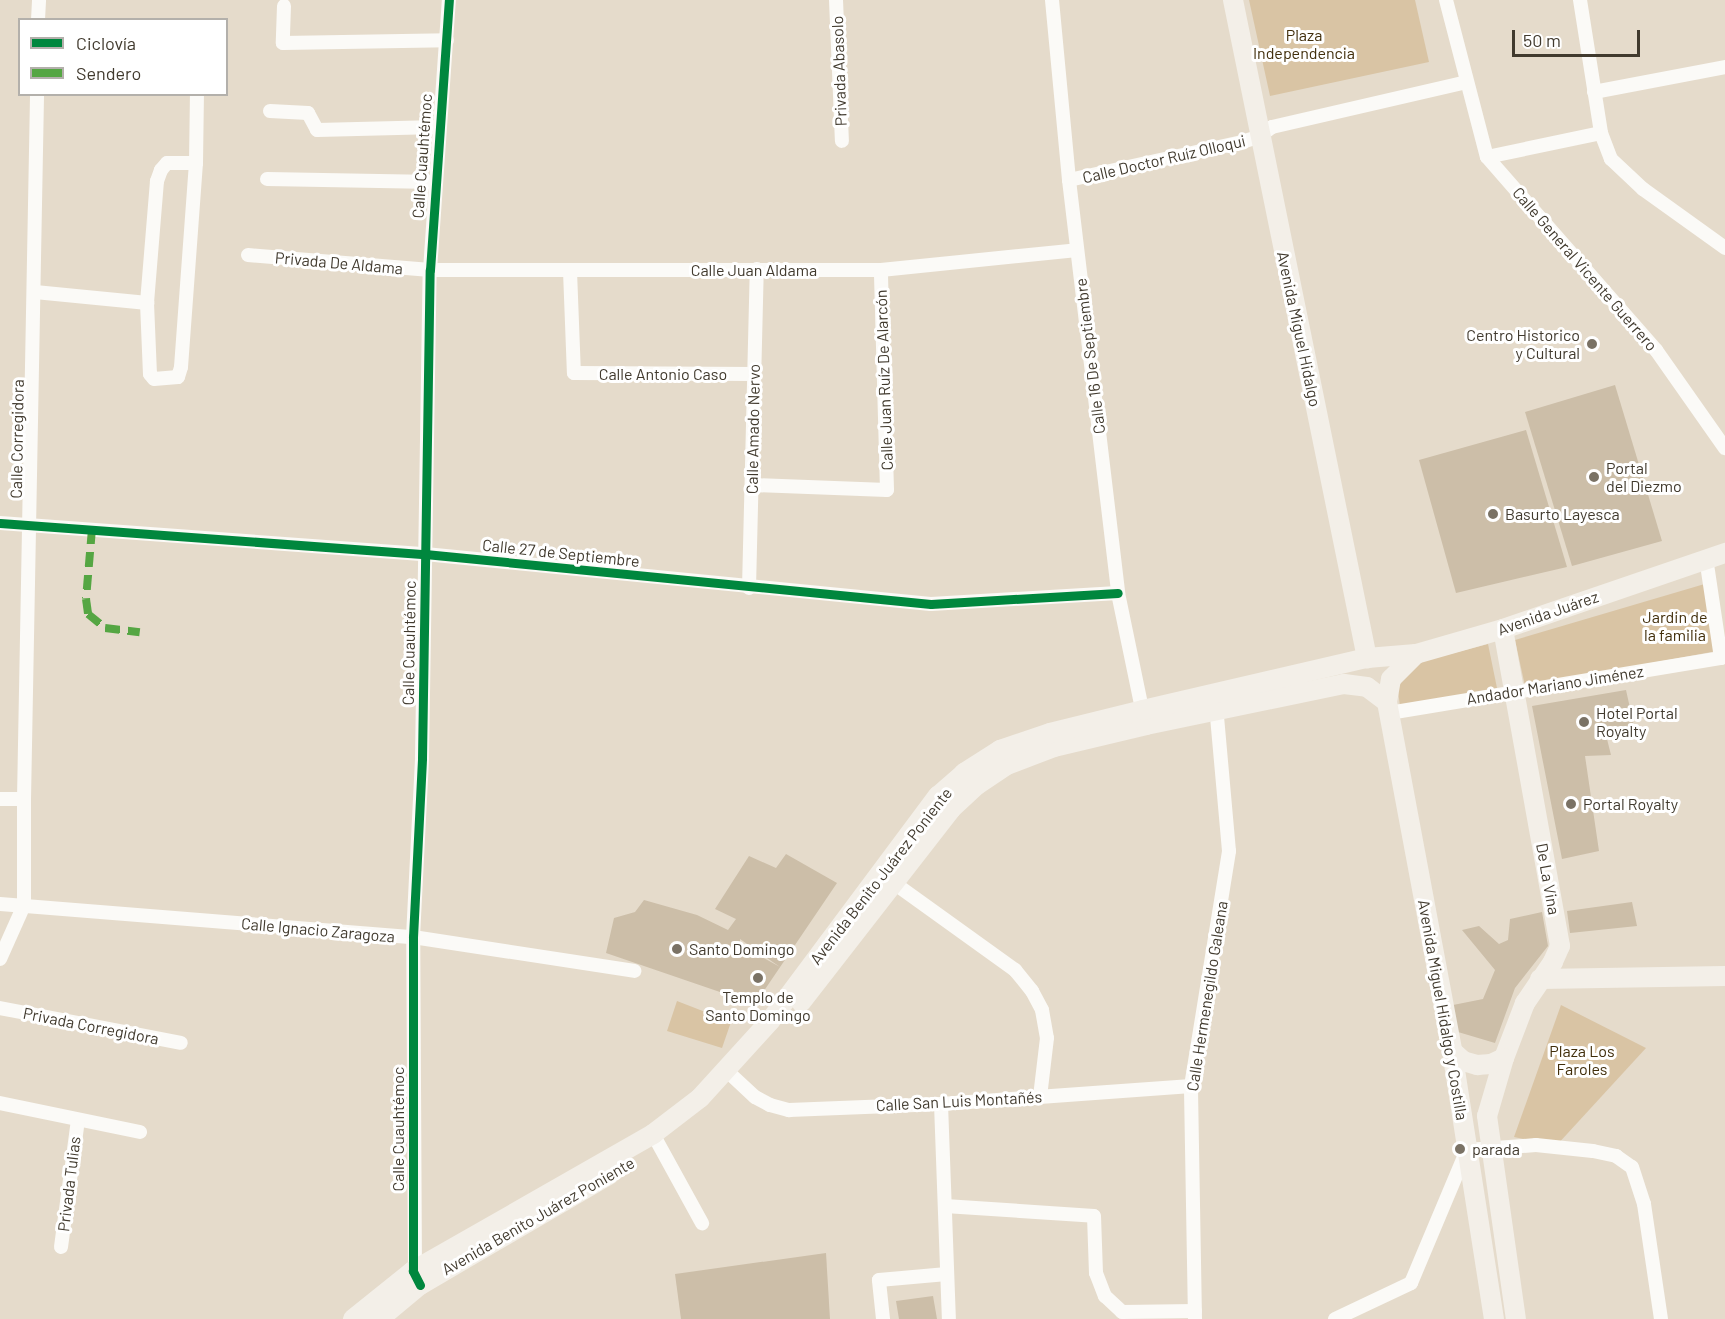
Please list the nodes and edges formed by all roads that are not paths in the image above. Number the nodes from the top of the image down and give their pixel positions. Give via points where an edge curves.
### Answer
1 (39, 0) edge
2 (448, 0) edge
3 (836, 0) edge
4 (1052, 0) edge
5 (1233, 0) edge
6 (1446, 0) edge
7 (1580, 0) edge
8 (284, 6) dead end
9 (38, 18) edge
10 (447, 40) junction
11 (1725, 67) edge
12 (1467, 82) junction
13 (1594, 92) junction
14 (37, 96) edge
15 (197, 96) edge
16 (270, 111) dead end
17 (438, 127) junction
18 (1601, 133) junction
19 (1260, 136) junction
20 (842, 141) dead end
21 (1487, 157) junction
22 (196, 163) junction
23 (267, 179) dead end
24 (1069, 180) junction
25 (435, 182) junction
26 (1725, 248) edge
27 (1077, 250) junction
28 (248, 255) dead end
29 (757, 269) junction
30 (430, 270) junction
31 (881, 270) junction
32 (570, 272) junction
33 (35, 292) junction
34 (147, 303) junction
35 (753, 374) junction
36 (1725, 448) edge
37 (752, 485) junction
38 (0, 522) edge
39 (31, 525) junction
40 (1725, 553) edge
41 (425, 554) junction
42 (1706, 558) junction
43 (749, 588) junction
44 (1118, 593) junction
45 (1503, 629) junction
46 (1416, 654) junction
47 (1367, 658) junction
48 (1514, 691) junction
49 (1305, 693) junction
50 (1216, 702) junction
51 (1388, 708) junction
52 (1144, 717) junction
53 (0, 799) edge
54 (24, 799) junction
55 (887, 877) junction
56 (0, 904) edge
57 (24, 905) junction
58 (413, 937) junction
59 (0, 959) edge
60 (634, 971) dead end
61 (1725, 976) edge
62 (1540, 979) junction
63 (0, 1008) edge
64 (181, 1043) dead end
65 (1452, 1051) junction
66 (1504, 1058) junction
67 (732, 1076) junction
68 (1191, 1086) junction
69 (1040, 1097) junction
70 (0, 1102) edge
71 (941, 1104) junction
72 (1488, 1116) joint
73 (78, 1120) junction
74 (140, 1132) dead end
75 (656, 1139) junction
76 (1491, 1148) junction
77 (1467, 1150) junction
78 (945, 1206) junction
79 (702, 1223) dead end
80 (61, 1247) dead end
81 (947, 1274) junction
82 (416, 1278) junction
83 (1195, 1315) edge
84 (353, 1319) edge
85 (379, 1319) edge
86 (883, 1319) edge
87 (950, 1319) edge
88 (1335, 1319) edge
89 (1494, 1319) edge
90 (1516, 1319) edge
91 (1661, 1319) edge

1 - 9 street
2 - 10 street, Calle Cuauhtémoc
3 - 20 street, Privada Abasolo
4 - 24 street, Calle 16 De Septiembre
5 - 19 street, Avenida Miguel Hidalgo
6 - 12 street
7 - 13 street
8 - 10 street via 283,43
10 - 17 street, Calle Cuauhtémoc
11 - 13 street
12 - 19 street via 1272,127
12 - 21 street, Calle General Vicente Guerrero
13 - 18 street
14 - 33 street, Calle Corregidora
15 - 22 street
16 - 17 street via 308,113 317,130
17 - 25 street, Calle Cuauhtémoc
18 - 21 street
18 - 26 street via 1611,159 1643,189
19 - 24 street, Calle Doctor Ruíz Olloqui
19 - 47 street, Avenida Miguel Hidalgo
21 - 36 street, Calle General Vicente Guerrero via 1656,350
22 - 34 street via 167,164 159,175
22 - 34 street via 178,377 154,379 150,374
23 - 25 street
24 - 27 street, Calle 16 De Septiembre
25 - 30 street, Calle Cuauhtémoc
27 - 31 street, Calle Juan Aldama
27 - 44 street, Calle 16 De Septiembre
28 - 30 street, Privada De Aldama
29 - 31 street, Calle Juan Aldama
29 - 32 street, Calle Juan Aldama
29 - 35 street, Calle Amado Nervo
30 - 32 street, Calle Juan Aldama
30 - 41 street, Calle Cuauhtémoc
31 - 37 street, Calle Juan Ruíz De Alarcón via 887,490
32 - 35 street, Calle Antonio Caso via 574,374
33 - 34 street
33 - 39 street, Calle Corregidora
35 - 37 street, Calle Amado Nervo
37 - 43 street, Calle Amado Nervo
38 - 39 street, Calle 27 de Septiembre
39 - 41 street, Calle 27 de Septiembre
39 - 54 street, Calle Corregidora
40 - 42 street, Avenida Juárez
41 - 43 street, Calle 27 de Septiembre
41 - 58 street, Calle Cuauhtémoc via 422,758
42 - 45 street, Avenida Juárez
42 - 48 street, Andador Mariano Jiménez via 1721,658
43 - 44 street, Calle 27 de Septiembre via 931,604
44 - 52 street, Calle 16 De Septiembre
45 - 46 street, Avenida Juárez
45 - 48 street, De La Vina
46 - 47 street, Avenida Juárez
46 - 51 street via 1391,680
47 - 49 street via 1360,670
47 - 50 street, Avenida Benito Juárez Poniente
48 - 51 street, Andador Mariano Jiménez
48 - 62 street, De La Vina via 1560,946
49 - 50 street, Avenida Benito Juárez Poniente
49 - 51 street, Avenida Benito Juárez Poniente via 1355,684 1367,687
50 - 52 street, Avenida Benito Juárez Poniente
50 - 68 street, Calle Hermenegildo Galeana via 1229,850
51 - 65 street, Avenida Miguel Hidalgo y Costilla
52 - 55 street, Avenida Benito Juárez Poniente via 1050,733 1000,750 938,796
53 - 54 street
54 - 57 street, Calle Corregidora
55 - 67 street, Avenida Benito Juárez Poniente via 770,1021
55 - 69 street via 1015,970 1032,991 1042,1010 1047,1038
56 - 57 street, Calle Ignacio Zaragoza
57 - 58 street, Calle Ignacio Zaragoza
57 - 59 street, Calle Corregidora
58 - 60 street, Calle Ignacio Zaragoza
58 - 82 street, Calle Cuauhtémoc
61 - 62 street
62 - 66 street, De La Vina via 1525,1003
63 - 64 street, Privada Corregidora
65 - 66 street via 1463,1061 1477,1065
65 - 77 street, Avenida Miguel Hidalgo y Costilla
66 - 72 street, De La Vina
67 - 71 street, Calle San Luis Montañés via 755,1097 789,1110
67 - 75 street, Avenida Benito Juárez Poniente via 700,1098
68 - 69 street, Calle San Luis Montañés
68 - 83 street, Calle Hermenegildo Galeana
69 - 71 street, Calle San Luis Montañés
70 - 73 street
71 - 78 street
72 - 76 street, Avenida Miguel Hidalgo y Costilla
73 - 74 street
73 - 80 street, Privada Tulias
75 - 79 street
75 - 82 street, Avenida Benito Juárez Poniente
76 - 77 street
76 - 90 street, Avenida Miguel Hidalgo y Costilla
76 - 91 street via 1536,1145 1593,1150 1616,1156 1632,1167 1644,1204
77 - 88 street via 1411,1283
77 - 89 street, Avenida Miguel Hidalgo y Costilla
78 - 81 street
78 - 83 street via 1094,1216 1096,1272 1105,1296 1122,1312
81 - 86 street via 879,1280
81 - 87 street
82 - 84 street, Avenida Benito Juárez Poniente
82 - 85 street, Avenida Benito Juárez Poniente

